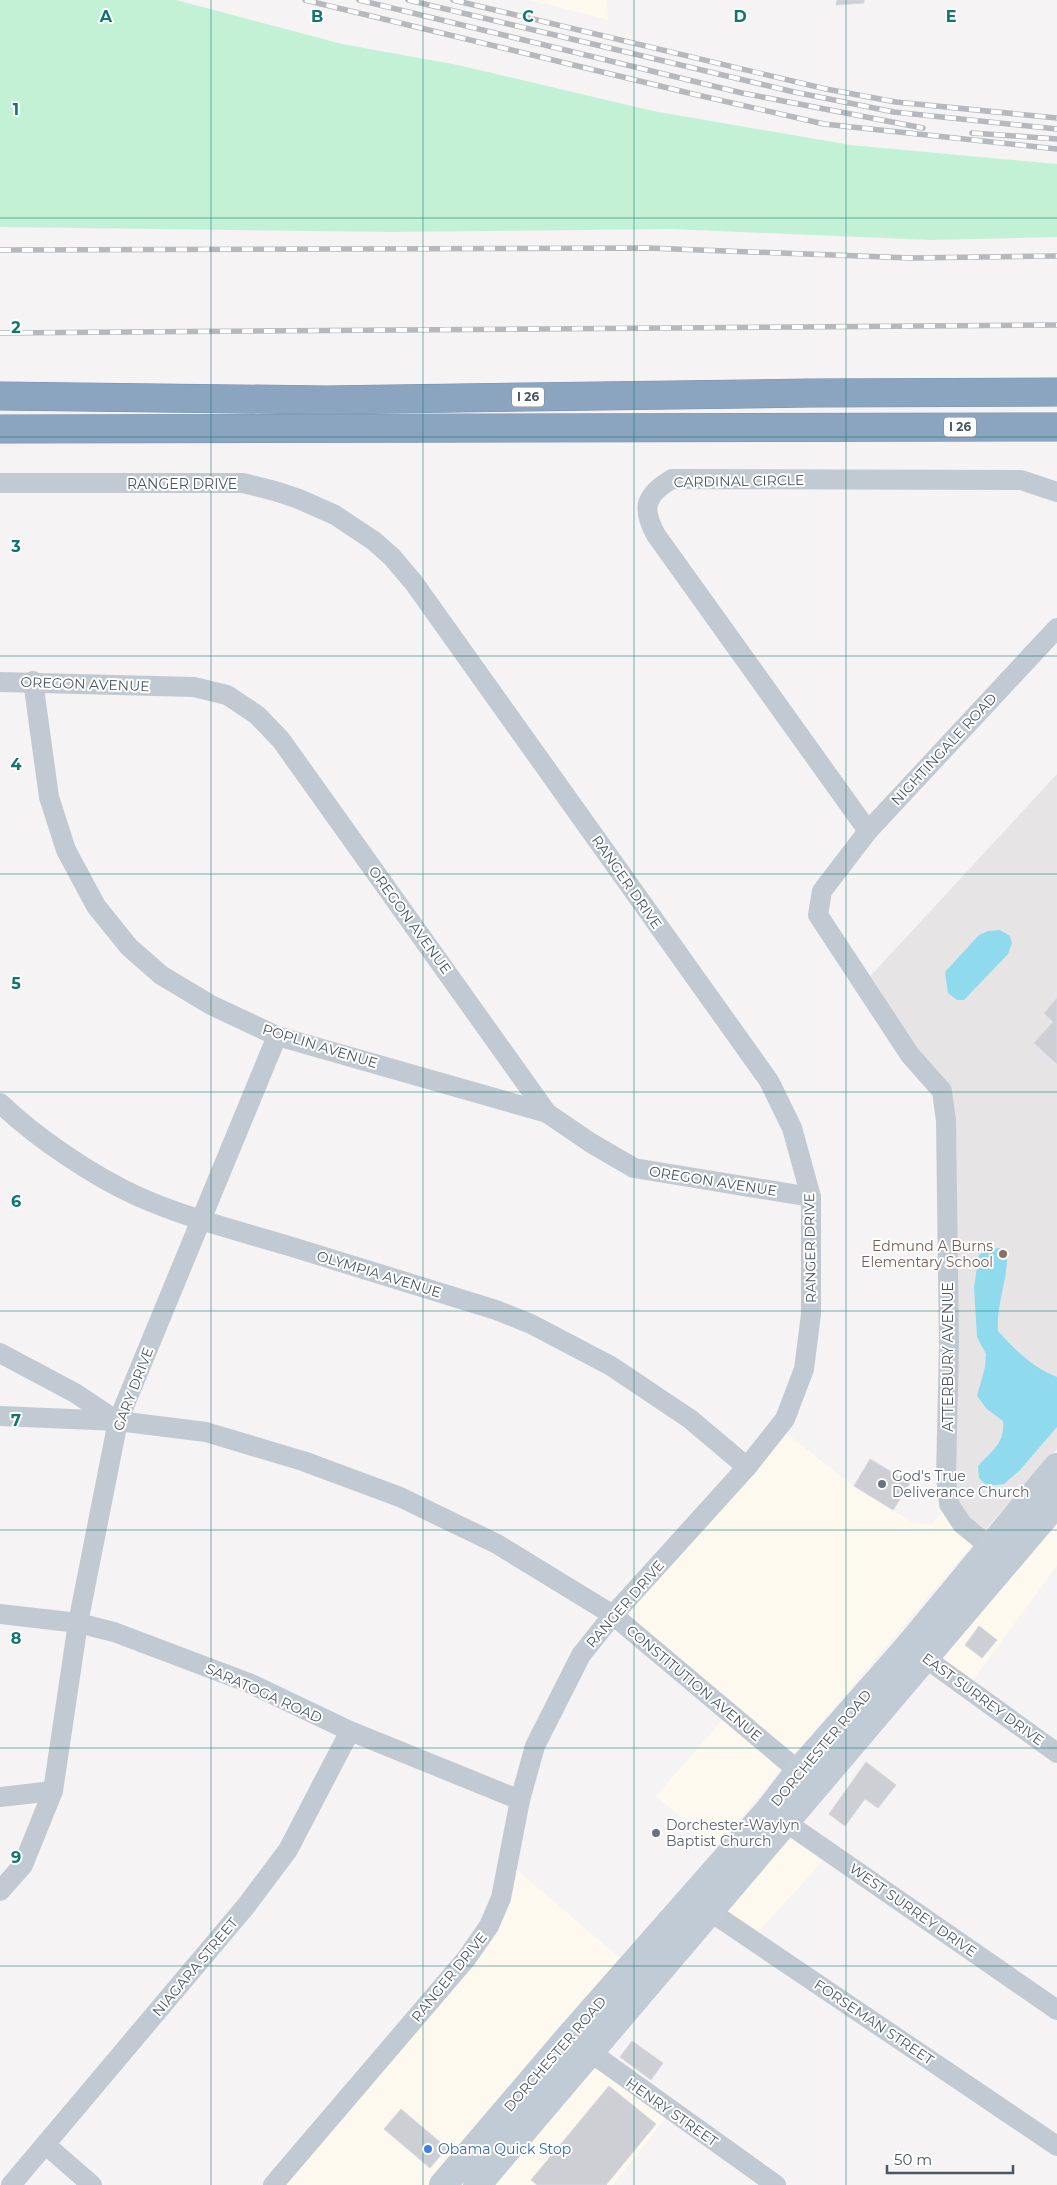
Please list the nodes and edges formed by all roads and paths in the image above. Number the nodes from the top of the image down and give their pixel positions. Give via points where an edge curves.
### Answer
1 (1057, 392) edge
2 (0, 396) edge
3 (863, 427) junction
4 (1057, 427) edge
5 (0, 429) edge
6 (1057, 441) edge
7 (0, 483) edge
8 (1057, 492) edge
9 (1057, 628) edge
10 (0, 682) edge
11 (33, 682) junction
12 (868, 831) junction
13 (836, 874) joint
14 (277, 1036) junction
15 (0, 1102) edge
16 (547, 1113) junction
17 (812, 1197) junction
18 (202, 1219) junction
19 (0, 1353) edge
20 (0, 1416) edge
21 (118, 1421) junction
22 (747, 1467) junction
23 (1057, 1467) edge
24 (1057, 1502) edge
25 (998, 1554) junction
26 (0, 1614) edge
27 (613, 1615) junction
28 (78, 1623) junction
29 (917, 1652) junction
30 (350, 1731) junction
31 (1057, 1753) edge
32 (808, 1779) junction
33 (53, 1791) junction
34 (0, 1797) edge
35 (520, 1800) junction
36 (777, 1816) junction
37 (0, 1891) edge
38 (700, 1905) junction
39 (1057, 2010) edge
40 (579, 2045) junction
41 (46, 2145) junction
42 (1057, 2146) edge
43 (11, 2185) edge
44 (92, 2185) edge
45 (273, 2185) edge
46 (443, 2185) edge
47 (477, 2185) edge
48 (776, 2185) edge

1 - 2 highway, I 26 via 820,392 326,400
3 - 4 highway, I 26
3 - 5 highway, I 26
3 - 6 highway
7 - 17 street, RANGER DRIVE via 243,483 299,499 335,515 392,557 437,615 769,1081 792,1128
8 - 12 street, CARDINAL CIRCLE via 1021,480 672,479 658,487 648,500 647,518 656,535
9 - 12 street, NIGHTINGALE ROAD
10 - 11 street, OREGON AVENUE
11 - 14 street, POPLIN AVENUE via 48,797 66,850 96,906 129,946 161,975 211,1005
11 - 16 street, OREGON AVENUE via 194,687 227,695 257,715 282,740
12 - 13 street, NIGHTINGALE ROAD
13 - 25 street, ATTERBURY AVENUE via 822,891 818,915 910,1055 942,1091 946,1121 949,1344 946,1477 949,1504 962,1524
14 - 16 street, POPLIN AVENUE
14 - 18 street, GARY DRIVE
15 - 18 street, OLYMPIA AVENUE via 74,1160 110,1183
16 - 17 street, OREGON AVENUE via 634,1168
17 - 22 street, RANGER DRIVE via 811,1314 804,1369 785,1419
18 - 21 street, GARY DRIVE
18 - 22 street, OLYMPIA AVENUE via 496,1310 531,1324 627,1376 690,1419
19 - 21 street via 75,1393
20 - 21 street, CONSTITUTION AVENUE
21 - 27 street, CONSTITUTION AVENUE via 206,1432 303,1460 400,1497 497,1544
21 - 28 street, GARY DRIVE
22 - 27 street, RANGER DRIVE
23 - 25 main road, DORCHESTER ROAD
24 - 25 main road, DORCHESTER ROAD
25 - 29 main road, DORCHESTER ROAD
26 - 28 street, SARATOGA ROAD
27 - 32 street, CONSTITUTION AVENUE
27 - 35 street, RANGER DRIVE via 581,1655 535,1746
28 - 30 street, SARATOGA ROAD via 114,1632 249,1683
28 - 33 street, GARY DRIVE
29 - 31 street, EAST SURREY DRIVE
29 - 32 main road, DORCHESTER ROAD
30 - 35 street, SARATOGA ROAD
30 - 41 street, NIAGARA STREET via 288,1850 246,1906
32 - 36 main road, DORCHESTER ROAD
33 - 34 street
33 - 37 street, GARY DRIVE via 23,1865
35 - 45 street, RANGER DRIVE via 501,1898 489,1926 466,1959
36 - 38 main road, DORCHESTER ROAD
36 - 39 street, WEST SURREY DRIVE
38 - 40 main road, DORCHESTER ROAD
38 - 42 street, FORSEMAN STREET
40 - 46 main road, DORCHESTER ROAD
40 - 47 main road, DORCHESTER ROAD
40 - 48 street, HENRY STREET
41 - 43 street, NIAGARA STREET
41 - 44 street

